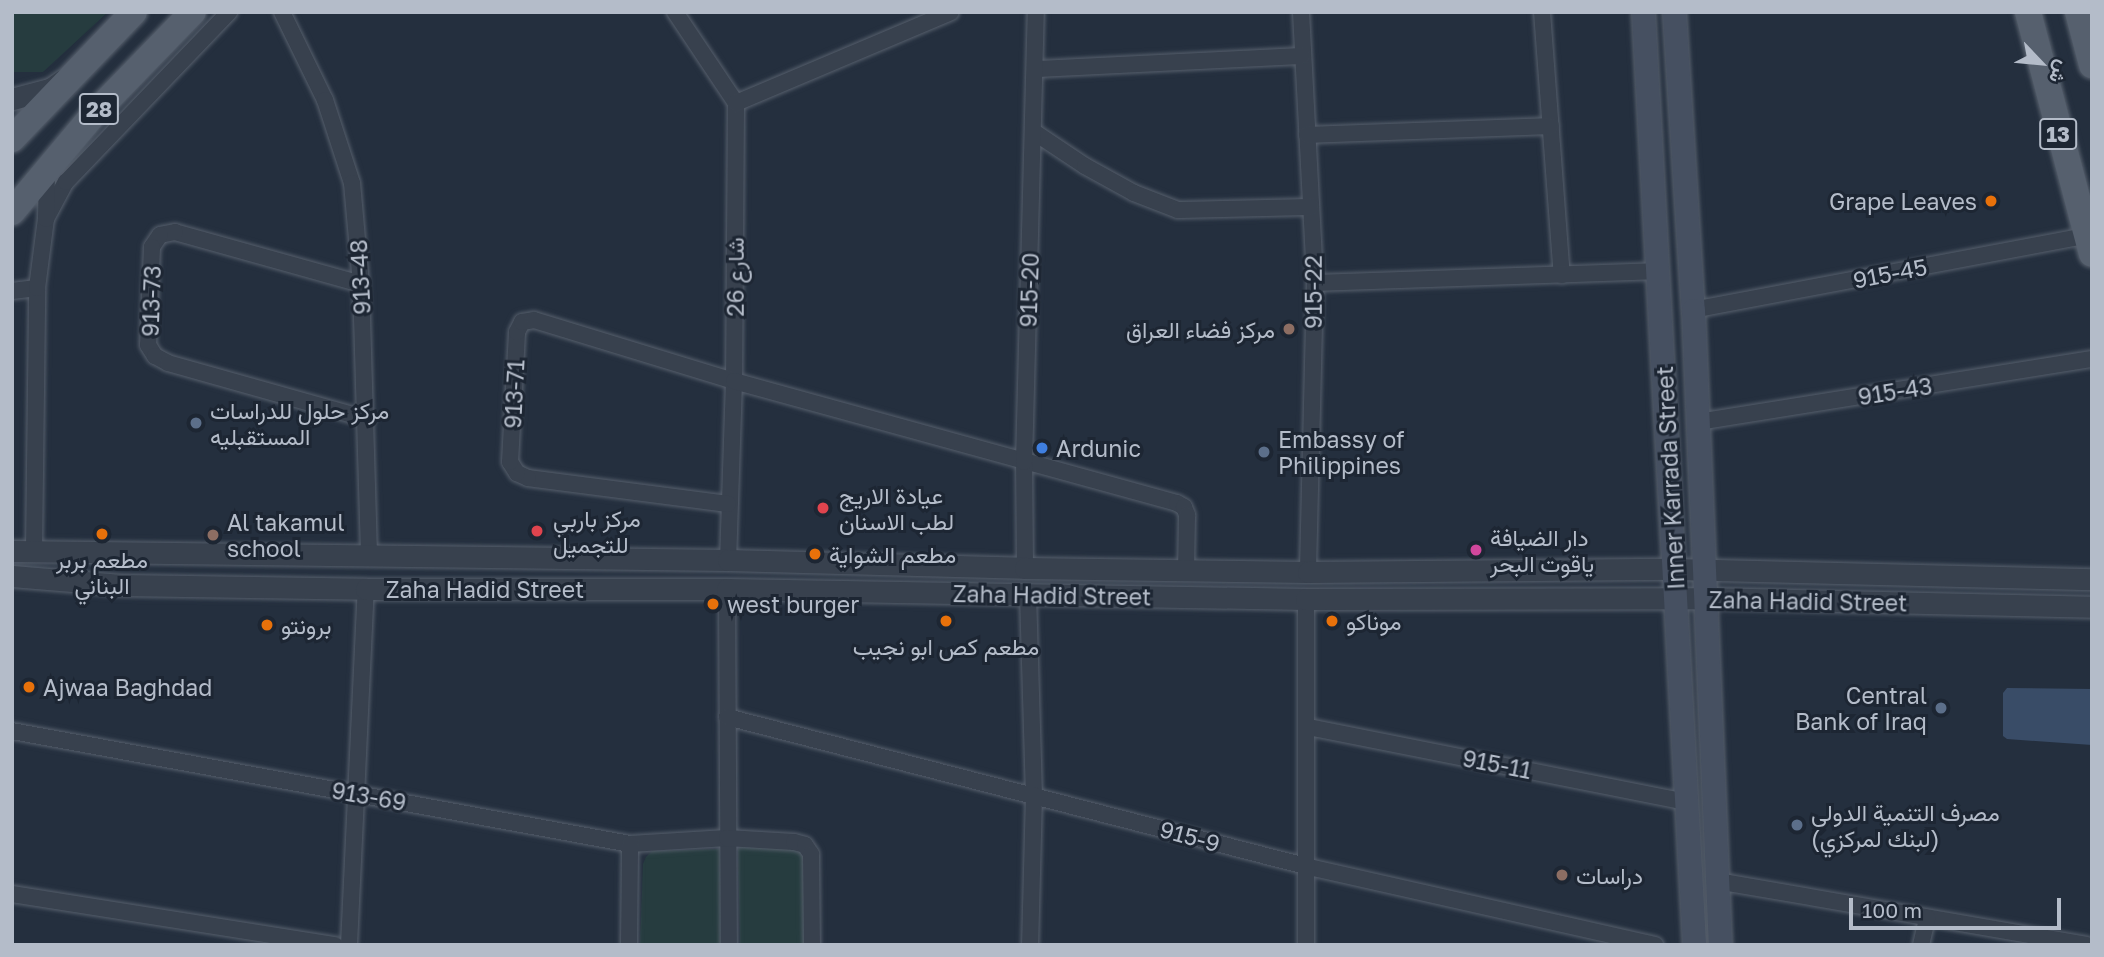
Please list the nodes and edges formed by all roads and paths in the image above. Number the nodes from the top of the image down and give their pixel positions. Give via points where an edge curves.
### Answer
1 (134, 12) edge
2 (193, 12) edge
3 (229, 12) edge
4 (282, 12) edge
5 (675, 12) edge
6 (951, 12) edge
7 (1036, 12) edge
8 (1301, 12) edge
9 (1542, 12) edge
10 (1643, 12) edge
11 (1674, 12) edge
12 (2028, 12) edge
13 (2078, 12) edge
14 (1304, 56) junction
15 (89, 59) junction
16 (2092, 65) edge
17 (1036, 69) junction
18 (12, 99) edge
19 (736, 103) junction
20 (1551, 126) junction
21 (1034, 132) junction
22 (1307, 135) junction
23 (12, 139) edge
24 (47, 167) junction
25 (1311, 207) junction
26 (12, 212) edge
27 (46, 219) junction
28 (2089, 245) edge
29 (1660, 271) junction
30 (1562, 275) junction
31 (1315, 283) junction
32 (361, 284) junction
33 (37, 288) junction
34 (12, 291) edge
35 (1693, 310) junction
36 (2092, 359) edge
37 (734, 381) junction
38 (367, 419) junction
39 (1698, 422) junction
40 (1024, 462) junction
41 (727, 504) junction
42 (12, 551) edge
43 (34, 552) junction
44 (369, 557) junction
45 (728, 560) junction
46 (1025, 568) junction
47 (1675, 569) junction
48 (1186, 570) junction
49 (1704, 570) junction
50 (1308, 572) junction
51 (12, 576) edge
52 (2092, 579) edge
53 (366, 589) junction
54 (727, 589) junction
55 (1028, 594) junction
56 (1676, 598) junction
57 (1706, 598) junction
58 (1307, 599) junction
59 (2092, 607) edge
60 (727, 717) junction
61 (1308, 727) junction
62 (12, 731) edge
63 (356, 793) junction
64 (1034, 795) junction
65 (1687, 802) junction
66 (727, 838) junction
67 (630, 844) junction
68 (1309, 867) junction
69 (1717, 881) junction
70 (12, 894) edge
71 (1927, 918) junction
72 (1720, 941) edge
73 (1694, 942) edge
74 (335, 945) edge
75 (349, 945) edge
76 (629, 945) edge
77 (729, 945) edge
78 (812, 945) edge
79 (1030, 945) edge
80 (1306, 945) edge
81 (1655, 945) edge
82 (1921, 945) edge
83 (2086, 945) edge

1 - 15 main road, 28
2 - 24 main road, 28
3 - 27 street via 66,182
4 - 32 street, 913-48 via 325,100 352,183
5 - 19 street
6 - 19 street
7 - 17 street, 915-20
8 - 14 street, 915-22
9 - 20 street
10 - 29 main road, Inner Karrada Street
11 - 35 main road, Inner Karrada Street
12 - 28 main road, 13
13 - 16 main road
14 - 17 street
14 - 22 street, 915-22
15 - 18 street via 50,89
15 - 23 main road, 28
17 - 21 street, 915-20
19 - 37 street, شارع 26
20 - 22 street
20 - 30 street
21 - 25 street via 1105,177 1178,209
21 - 40 street, 915-20
22 - 25 street, 915-22
24 - 26 main road, 28
24 - 27 street
25 - 31 street, 915-22
27 - 33 street
28 - 35 street, 915-45
29 - 30 street
29 - 47 main road, Inner Karrada Street
30 - 31 street
31 - 50 street, 915-22
32 - 38 street, 913-48
32 - 38 street, 913-73 via 175,232 160,235 152,247 148,345 167,363
33 - 34 street
33 - 43 street
35 - 39 main road, Inner Karrada Street
36 - 39 street, 915-43
37 - 40 street
37 - 41 street, شارع 26
37 - 41 street, 913-71 via 534,320 522,322 517,332 510,463 517,473
38 - 44 street, 913-48
39 - 49 main road, Inner Karrada Street
40 - 46 street, 915-20
40 - 48 street via 1184,508
41 - 45 street, شارع 26
42 - 43 street, Zaha Hadid Street
43 - 44 street, Zaha Hadid Street
44 - 45 street, Zaha Hadid Street
45 - 46 street, Zaha Hadid Street
46 - 48 street, Zaha Hadid Street
47 - 49 street, Zaha Hadid Street
47 - 50 street, Zaha Hadid Street
47 - 56 main road, Inner Karrada Street
48 - 50 street, Zaha Hadid Street
49 - 52 street, Zaha Hadid Street
49 - 57 main road, Inner Karrada Street
50 - 58 street
51 - 53 street, Zaha Hadid Street via 121,585
53 - 54 street, Zaha Hadid Street
53 - 63 street
54 - 55 street, Zaha Hadid Street
54 - 60 street
55 - 58 street, Zaha Hadid Street
55 - 64 street
56 - 57 street, Zaha Hadid Street
56 - 58 street, Zaha Hadid Street
56 - 65 main road, Inner Karrada Street
57 - 59 street, Zaha Hadid Street
57 - 69 main road, Inner Karrada Street
58 - 61 street
60 - 64 street, 915-9
60 - 66 street
61 - 65 street, 915-11
61 - 68 street
62 - 63 street, 913-69
63 - 67 street, 913-69
63 - 75 street
64 - 68 street, 915-9
64 - 79 street
65 - 73 main road, Inner Karrada Street
66 - 67 street, 913-69
66 - 77 street
66 - 78 street, 913-69 via 805,845 811,854
67 - 76 street
68 - 80 street
68 - 81 street, 915-9
69 - 71 street
69 - 72 main road, Inner Karrada Street
70 - 74 street
71 - 82 street
71 - 83 street
72 - 73 main road

